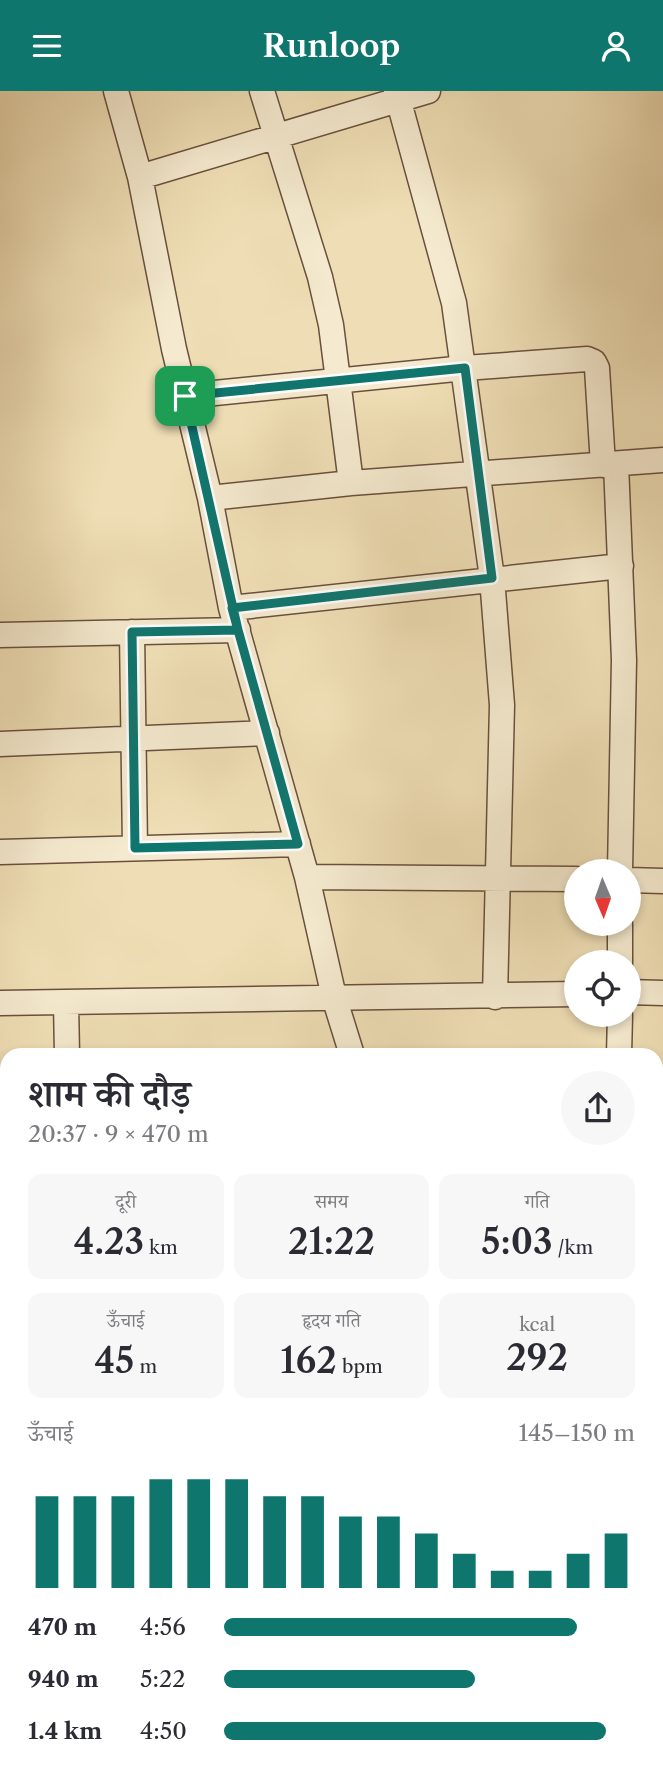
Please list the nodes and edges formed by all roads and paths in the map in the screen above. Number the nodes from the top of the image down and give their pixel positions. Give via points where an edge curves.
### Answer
1 (116, 91) edge
2 (262, 91) edge
3 (428, 91) edge
4 (397, 95) edge
5 (275, 136) junction
6 (140, 177) junction
7 (465, 368) junction
8 (339, 382) junction
9 (185, 396) junction
10 (663, 460) edge
11 (610, 465) junction
12 (480, 476) junction
13 (351, 483) junction
14 (210, 498) junction
15 (621, 566) junction
16 (492, 578) junction
17 (235, 619) junction
18 (132, 632) junction
19 (0, 635) edge
20 (267, 733) junction
21 (133, 739) junction
22 (0, 744) edge
23 (298, 844) junction
24 (135, 848) junction
25 (0, 852) edge
26 (620, 859) edge
27 (307, 877) junction
28 (500, 877) junction
29 (564, 879) edge
30 (641, 880) edge
31 (663, 881) edge
32 (641, 992) edge
33 (663, 993) edge
34 (564, 994) edge
35 (334, 997) junction
36 (495, 997) junction
37 (66, 1002) junction
38 (0, 1003) edge
39 (620, 1027) edge
40 (67, 1048) edge
41 (350, 1048) edge
42 (619, 1048) edge

1 - 6 street
2 - 5 street
3 - 4 street
4 - 5 street
4 - 7 street via 441,249
5 - 6 street
5 - 8 street via 320,277
6 - 9 street
7 - 8 street
7 - 11 street via 594,362
7 - 12 street
8 - 9 street
8 - 13 street
9 - 14 street
10 - 11 street
11 - 12 street
11 - 15 street
12 - 13 street
12 - 16 street
13 - 14 street
14 - 17 street
15 - 16 street
15 - 26 street
16 - 17 street
16 - 28 street via 502,705
17 - 18 street
17 - 20 street
18 - 19 street
18 - 21 street
20 - 21 street
20 - 23 street
21 - 22 street
21 - 24 street
23 - 24 street
23 - 27 street
24 - 25 street
27 - 28 street
27 - 35 street
28 - 29 street
28 - 36 street
30 - 31 street
32 - 33 street
34 - 36 street
35 - 36 street
35 - 37 street
35 - 41 street
37 - 38 street
37 - 40 street
39 - 42 street

